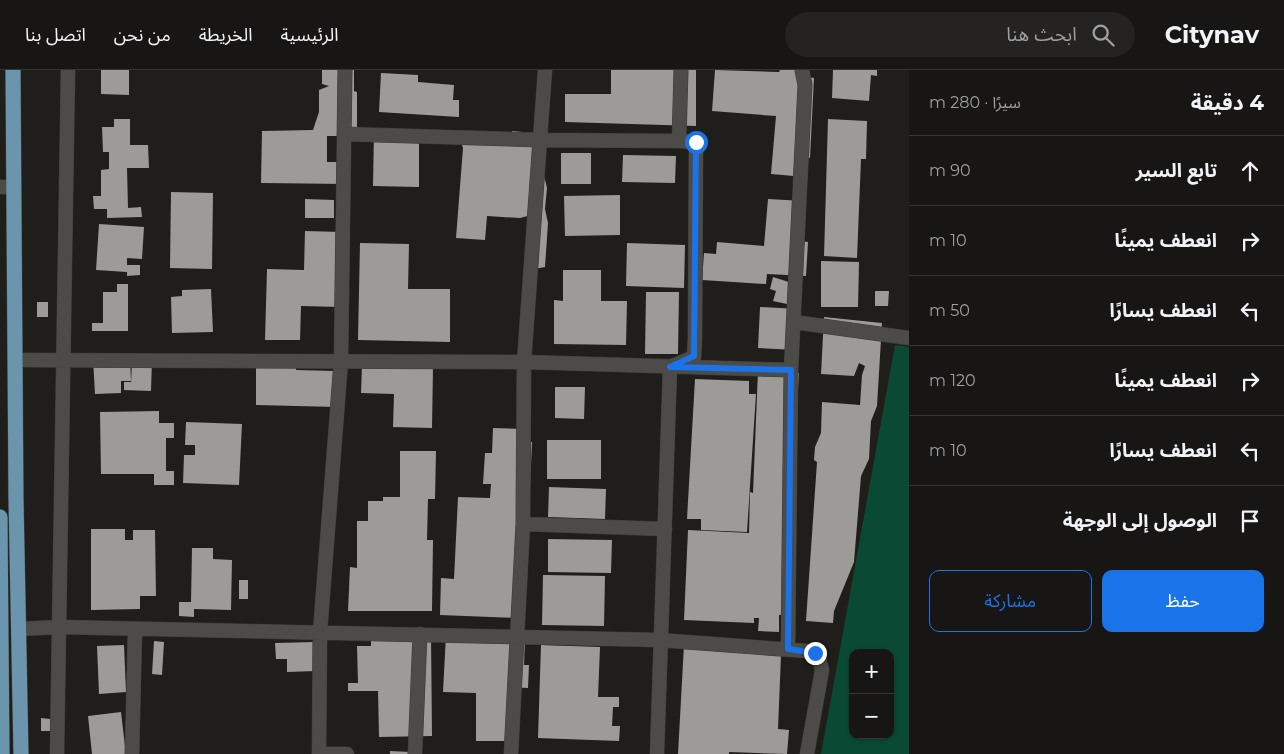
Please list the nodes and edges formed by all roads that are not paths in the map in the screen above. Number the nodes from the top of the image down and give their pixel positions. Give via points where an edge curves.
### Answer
1 (13, 70) edge
2 (68, 70) edge
3 (345, 70) edge
4 (545, 70) edge
5 (681, 70) edge
6 (802, 70) edge
7 (344, 134) junction
8 (541, 140) junction
9 (679, 142) junction
10 (7, 187) edge
11 (794, 322) junction
12 (909, 338) edge
13 (63, 359) junction
14 (16, 360) junction
15 (341, 361) junction
16 (524, 362) junction
17 (670, 367) junction
18 (791, 370) junction
19 (0, 517) edge
20 (523, 524) junction
21 (665, 529) junction
22 (1, 591) edge
23 (59, 627) junction
24 (19, 629) junction
25 (135, 630) junction
26 (320, 632) junction
27 (420, 634) junction
28 (518, 638) junction
29 (659, 640) junction
30 (788, 649) junction
31 (1, 686) edge
32 (2, 754) edge
33 (22, 754) edge
34 (57, 754) edge
35 (132, 754) edge
36 (319, 754) edge
37 (347, 754) edge
38 (415, 754) edge
39 (511, 754) edge
40 (657, 754) edge
41 (807, 754) edge

1 - 10 main road
2 - 13 street
3 - 7 street
4 - 8 street
5 - 9 street
6 - 11 street via 805,85
7 - 8 street
7 - 15 street
8 - 9 street
8 - 16 street
9 - 17 street via 696,142 695,338 694,356
10 - 14 main road
11 - 12 street
11 - 18 street
13 - 14 street
13 - 15 street
13 - 23 street
14 - 24 main road
15 - 16 street
15 - 26 street
16 - 17 street
16 - 20 street
17 - 18 street
17 - 21 street
18 - 30 street
19 - 22 main road
20 - 21 street
20 - 28 street
21 - 29 street
22 - 31 main road
23 - 24 street
23 - 25 street
23 - 34 street
24 - 33 main road
25 - 26 street
25 - 35 street
26 - 27 street
26 - 36 street
27 - 28 street
27 - 38 street
28 - 29 street
28 - 39 street
29 - 30 street
29 - 40 street
30 - 41 street via 815,653 821,662
31 - 32 main road
36 - 37 street

